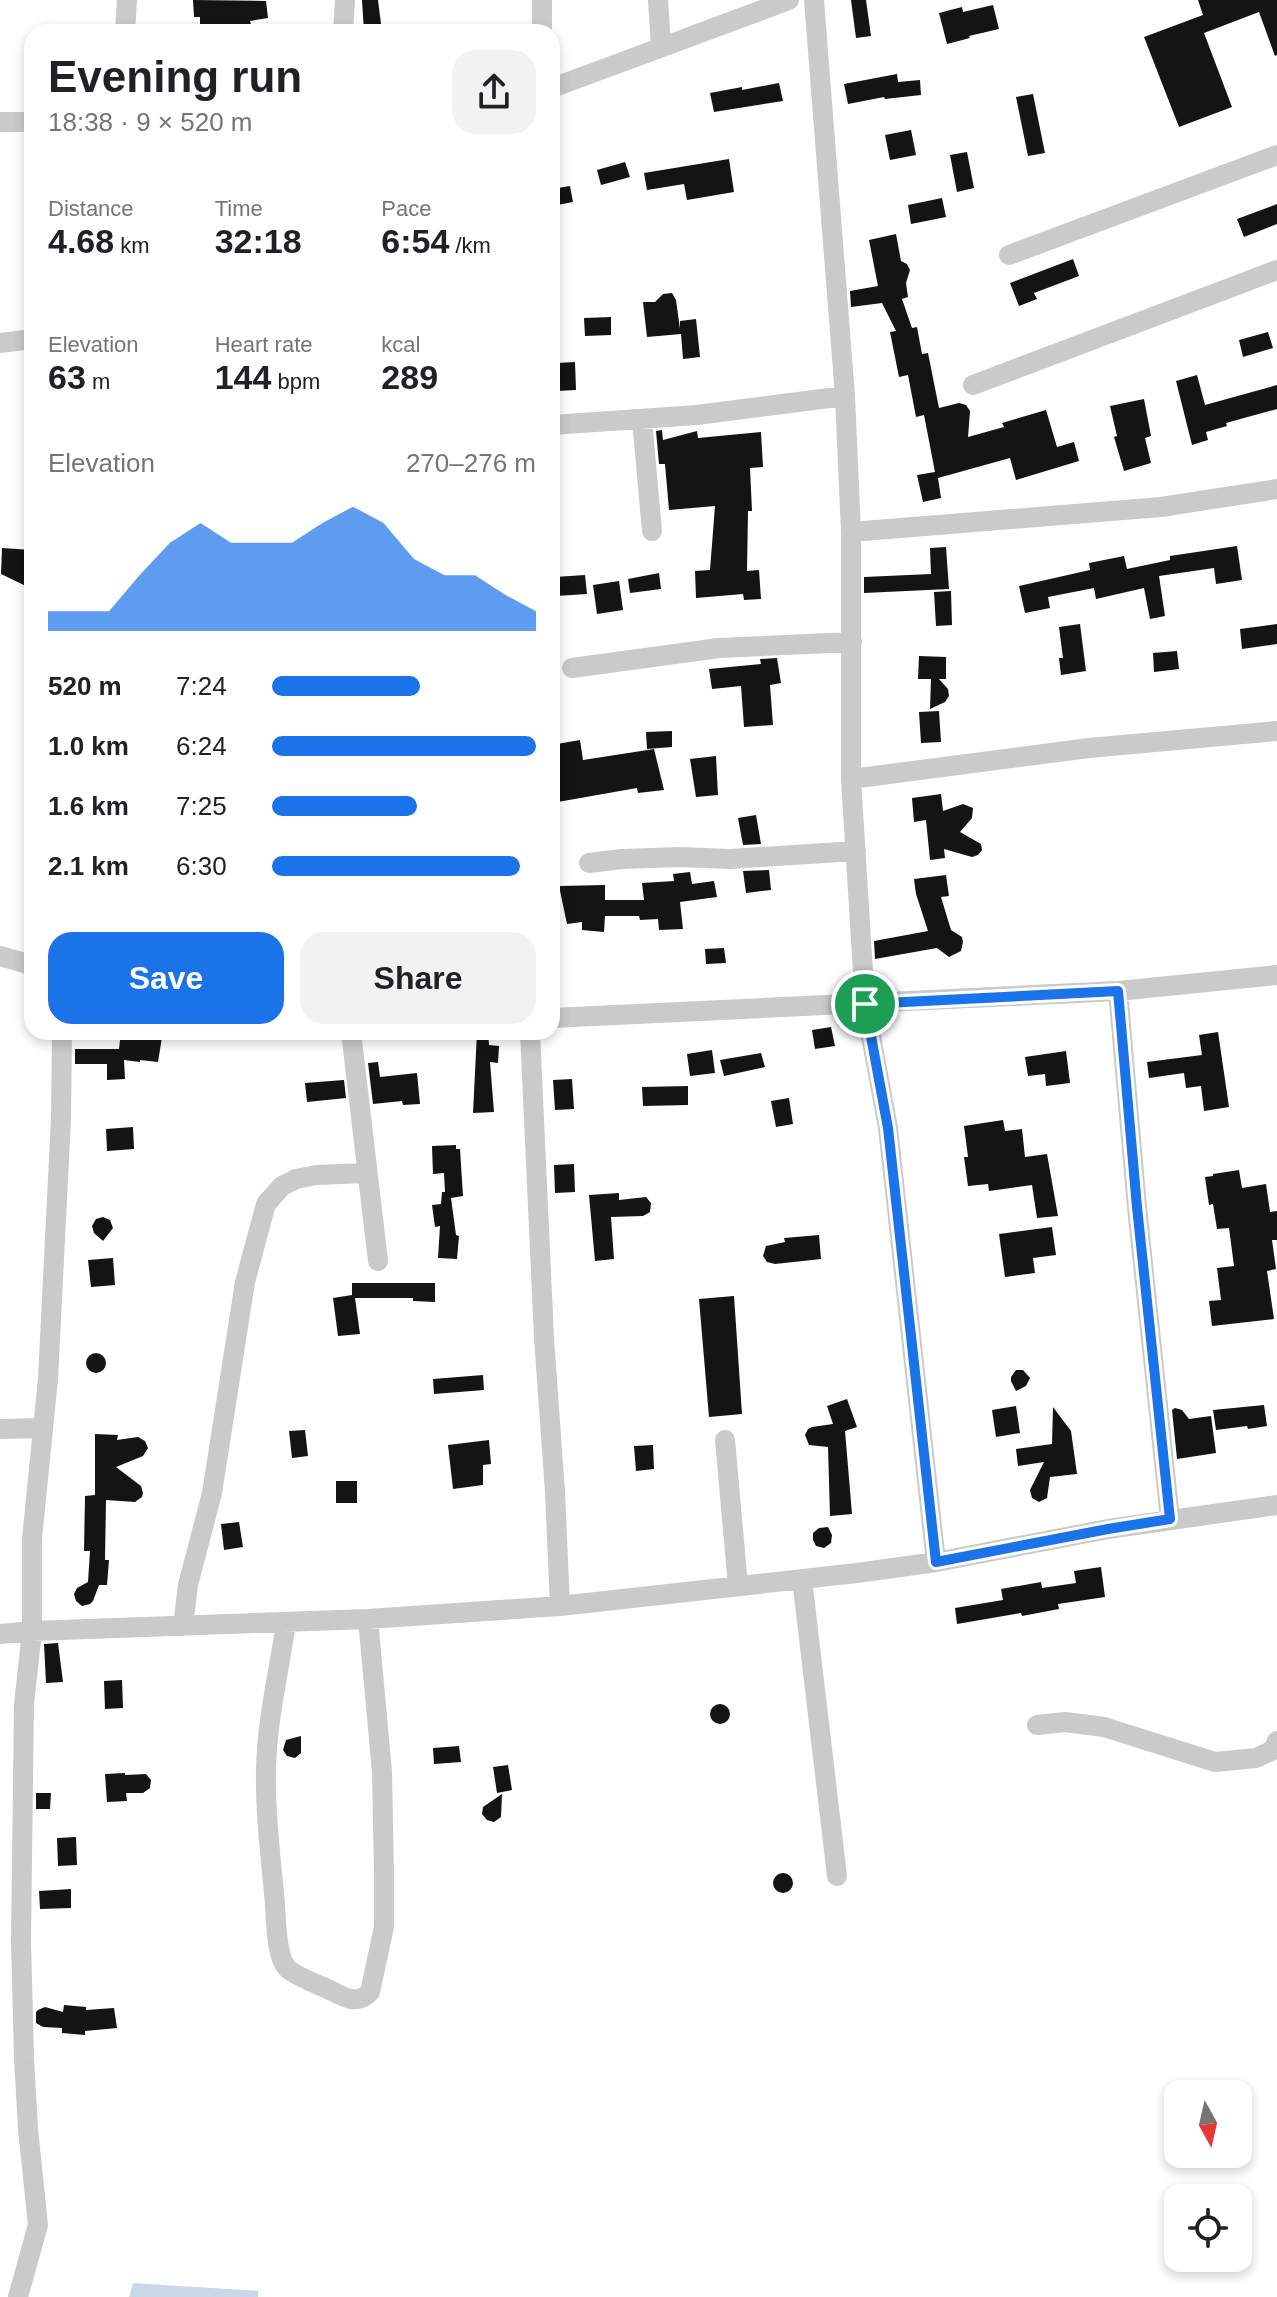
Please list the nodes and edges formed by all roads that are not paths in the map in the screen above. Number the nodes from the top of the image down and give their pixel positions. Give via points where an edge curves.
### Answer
1 (127, 0) edge
2 (345, 0) edge
3 (542, 0) edge
4 (658, 0) edge
5 (789, 0) edge
6 (814, 0) edge
7 (126, 24) edge
8 (344, 24) edge
9 (542, 24) edge
10 (661, 47) junction
11 (560, 85) edge
12 (0, 122) edge
13 (24, 122) edge
14 (1277, 155) edge
15 (1009, 255) dead end
16 (1277, 270) edge
17 (24, 340) edge
18 (0, 343) edge
19 (973, 385) dead end
20 (845, 396) junction
21 (642, 420) junction
22 (560, 425) edge
23 (1277, 489) edge
24 (652, 531) dead end
25 (851, 532) junction
26 (852, 642) junction
27 (572, 668) dead end
28 (1277, 731) edge
29 (851, 779) junction
30 (856, 851) junction
31 (589, 863) dead end
32 (0, 956) edge
33 (24, 963) edge
34 (1277, 975) edge
35 (1118, 991) junction
36 (865, 1004) junction
37 (560, 1018) edge
38 (62, 1040) edge
39 (352, 1040) edge
40 (530, 1040) edge
41 (367, 1173) junction
42 (378, 1261) dead end
43 (43, 1428) junction
44 (0, 1429) edge
45 (725, 1440) dead end
46 (1277, 1505) edge
47 (1170, 1519) junction
48 (936, 1562) junction
49 (802, 1579) junction
50 (738, 1586) junction
51 (560, 1606) junction
52 (368, 1619) junction
53 (286, 1623) junction
54 (183, 1626) junction
55 (32, 1631) junction
56 (0, 1634) edge
57 (1037, 1725) dead end
58 (1277, 1741) edge
59 (837, 1876) dead end
60 (18, 2297) edge

1 - 7 street
2 - 8 street
3 - 9 street
4 - 10 street
5 - 10 street
6 - 20 street
10 - 11 street
12 - 13 street
14 - 15 street
16 - 19 street
17 - 18 street
20 - 21 street
20 - 25 street
21 - 22 street
21 - 24 street
23 - 25 street via 1161,507
25 - 26 street
26 - 27 street via 719,648
26 - 29 street
28 - 29 street via 1089,748
29 - 30 street
30 - 31 street
30 - 36 street
32 - 33 street
34 - 35 street
35 - 36 street
35 - 47 street
36 - 37 street
36 - 48 street via 888,1128
38 - 43 street
39 - 41 street
40 - 51 street
41 - 42 street
41 - 54 street via 296,1179 266,1204 243,1292 212,1493
43 - 44 street
43 - 55 street via 32,1539
45 - 50 street
46 - 47 street
47 - 48 street
48 - 49 street
49 - 50 street
49 - 59 street
50 - 51 street
51 - 52 street
52 - 53 street
52 - 53 street via 382,1772 384,1927 370,1992 358,2001 287,1969 279,1945 266,1767
53 - 54 street
54 - 55 street
55 - 56 street
55 - 60 street via 24,1704 21,1941 28,2129 38,2225
57 - 58 street via 1104,1727 1215,1762 1256,1758 1273,1750

